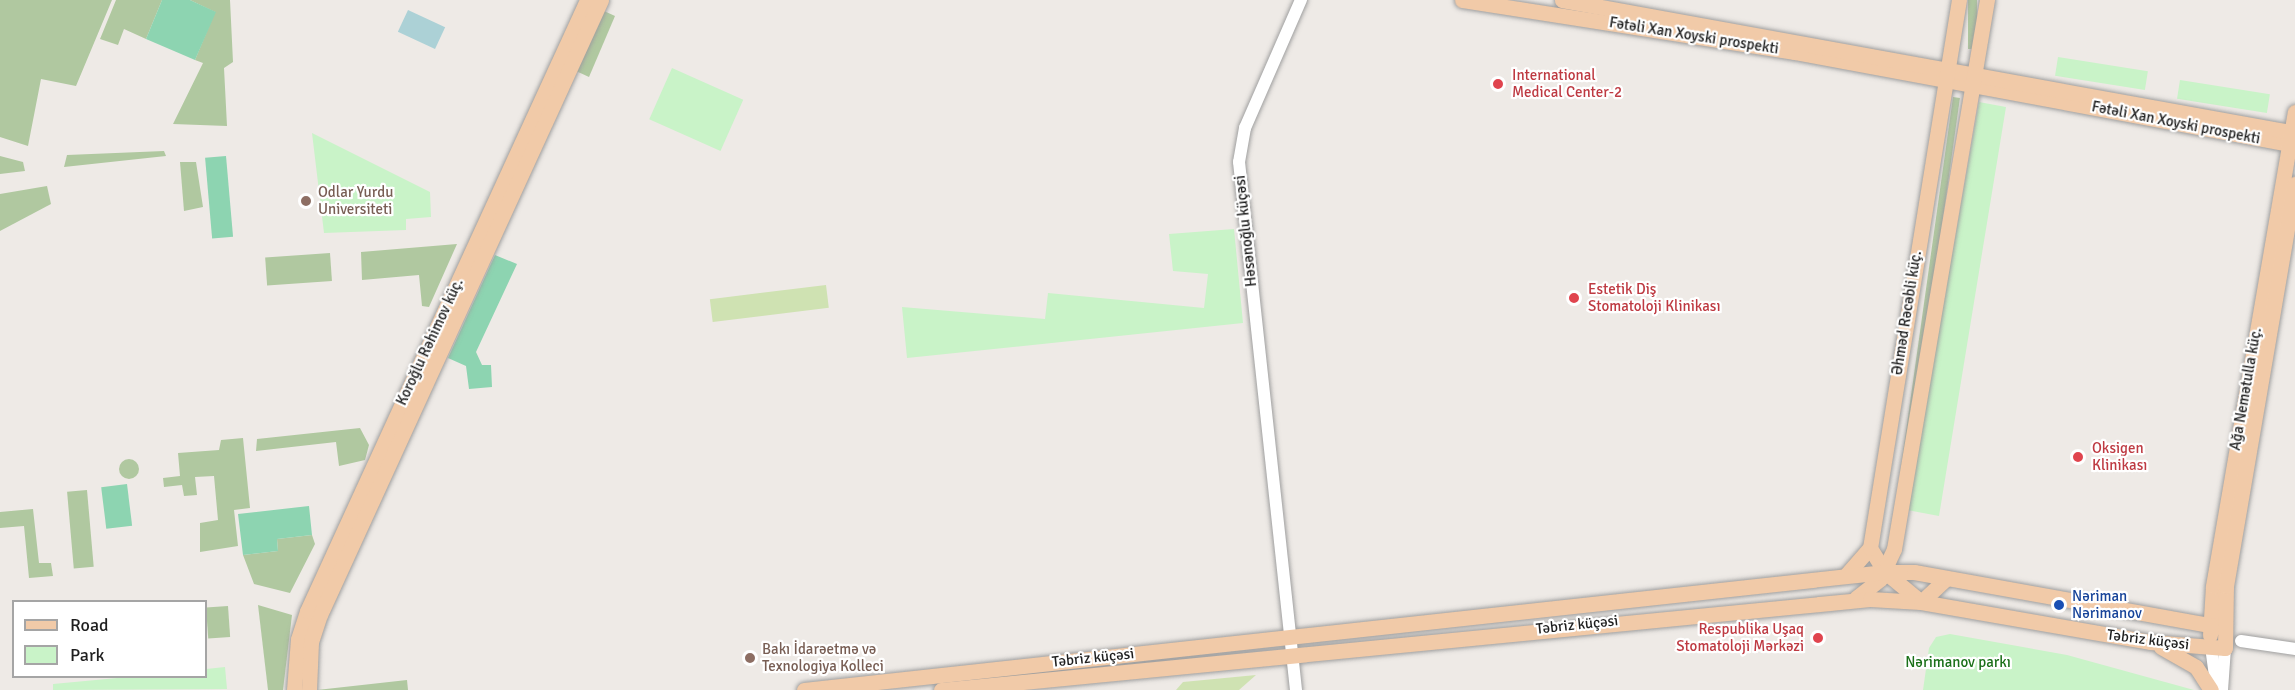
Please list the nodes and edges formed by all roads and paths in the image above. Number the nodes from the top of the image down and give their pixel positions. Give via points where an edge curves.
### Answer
1 (587, 0) edge
2 (601, 0) edge
3 (1301, 0) edge
4 (1462, 0) edge
5 (1562, 0) edge
6 (1959, 0) edge
7 (1987, 0) edge
8 (1947, 67) junction
9 (1971, 85) junction
10 (2295, 112) edge
11 (2286, 140) edge
12 (2295, 184) edge
13 (1870, 548) junction
14 (1894, 549) junction
15 (1885, 572) junction
16 (1914, 572) junction
17 (1847, 574) junction
18 (1946, 579) junction
19 (1850, 600) junction
20 (1921, 602) junction
21 (2083, 604) junction
22 (2217, 627) junction
23 (2079, 630) junction
24 (1291, 636) junction
25 (2241, 641) dead end
26 (2150, 642) junction
27 (2218, 648) junction
28 (2295, 649) edge
29 (1292, 654) junction
30 (294, 690) edge
31 (309, 690) edge
32 (804, 690) edge
33 (941, 690) edge
34 (1296, 690) edge
35 (2211, 690) edge
36 (2217, 690) edge
37 (2222, 690) edge

1 - 30 main road, Koroğlu Rəhimov küç. via 307,611 298,639
2 - 31 main road, Koroğlu Rəhimov küç. via 320,615 311,642
3 - 24 street, Həsənoğlu küçəsi via 1245,128 1239,162
4 - 8 main road, Fətəli Xan Xoyski prospekti via 1925,76
5 - 8 main road, Fətəli Xan Xoyski prospekti
6 - 8 main road, Əhməd Rəcəbli küç.
7 - 9 main road, Əhməd Rəcəbli küç.
8 - 9 main road
8 - 13 main road, Əhməd Rəcəbli küç.
9 - 11 main road, Fətəli Xan Xoyski prospekti
9 - 11 main road, Fətəli Xan Xoyski prospekti via 1996,76
9 - 14 main road, Əhməd Rəcəbli küç.
10 - 11 main road, Ağa Nemətulla küç.
11 - 22 main road, Ağa Nemətulla küç.
12 - 22 main road, Ağa Nemətulla küç. via 2225,600
13 - 15 main road
13 - 17 main road
14 - 15 main road, Əhməd Rəcəbli küç.
14 - 16 main road
15 - 16 main road, Təbriz küçəsi
15 - 17 main road, Təbriz küçəsi
15 - 19 main road via 1871,590
15 - 20 main road
16 - 18 main road, Təbriz küçəsi
17 - 24 main road, Təbriz küçəsi
18 - 20 main road
18 - 21 main road, Təbriz küçəsi
19 - 20 main road, Təbriz küçəsi
19 - 29 main road, Təbriz küçəsi
20 - 23 main road, Təbriz küçəsi
21 - 22 main road, Təbriz küçəsi
21 - 23 main road via 2096,614 2095,623
22 - 27 main road
23 - 26 main road, Təbriz küçəsi
24 - 29 street
24 - 32 main road, Təbriz küçəsi
25 - 28 street
26 - 27 main road, Təbriz küçəsi
26 - 35 main road via 2196,667
27 - 36 street
27 - 37 street
29 - 33 main road, Təbriz küçəsi
29 - 34 street

